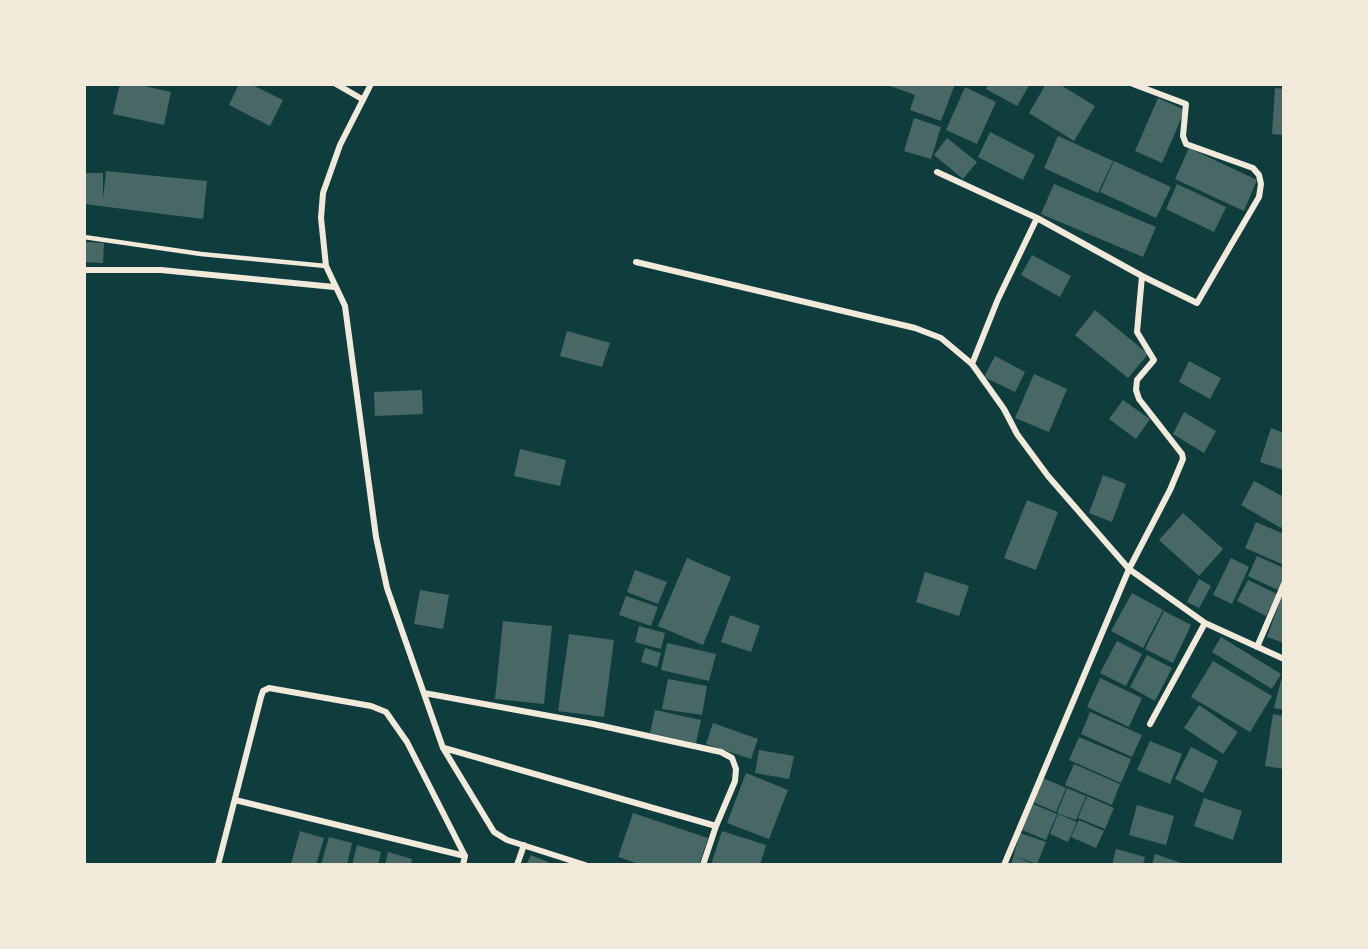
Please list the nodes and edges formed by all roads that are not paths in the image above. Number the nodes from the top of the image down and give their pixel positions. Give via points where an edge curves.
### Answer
1 (336, 84) edge
2 (371, 84) edge
3 (1133, 84) edge
4 (362, 99) junction
5 (937, 172) dead end
6 (1036, 218) junction
7 (84, 237) edge
8 (636, 262) dead end
9 (326, 266) junction
10 (84, 270) edge
11 (1142, 276) junction
12 (334, 287) junction
13 (972, 364) junction
14 (1129, 569) junction
15 (1284, 584) edge
16 (1205, 623) junction
17 (1257, 647) junction
18 (1284, 659) edge
19 (424, 693) junction
20 (1150, 724) dead end
21 (443, 748) junction
22 (235, 800) junction
23 (716, 826) junction
24 (524, 845) junction
25 (465, 856) junction
26 (218, 865) edge
27 (463, 865) edge
28 (517, 865) edge
29 (585, 865) edge
30 (704, 865) edge
31 (1004, 865) edge

1 - 4 street
2 - 4 street
3 - 11 street via 1186,104 1186,144 1253,168 1261,184 1260,197 1197,303
4 - 9 street via 323,193 321,218
5 - 6 street
6 - 11 street
6 - 13 street
7 - 9 lane
8 - 13 street via 915,328 941,338
9 - 12 street
10 - 12 street via 161,270
11 - 14 street via 1137,332 1154,360 1137,380 1136,390 1183,459
12 - 19 street via 345,306 385,578
13 - 14 street via 1048,476
14 - 16 street
14 - 31 street
15 - 17 street
16 - 17 street
16 - 20 street
17 - 18 street
19 - 21 street
19 - 23 street via 721,752 732,758 735,775
21 - 23 street
21 - 24 street via 494,832
22 - 25 street
22 - 25 street via 266,688 371,706 386,711 402,734
22 - 26 street
23 - 30 street
24 - 28 street
24 - 29 street
25 - 27 street

